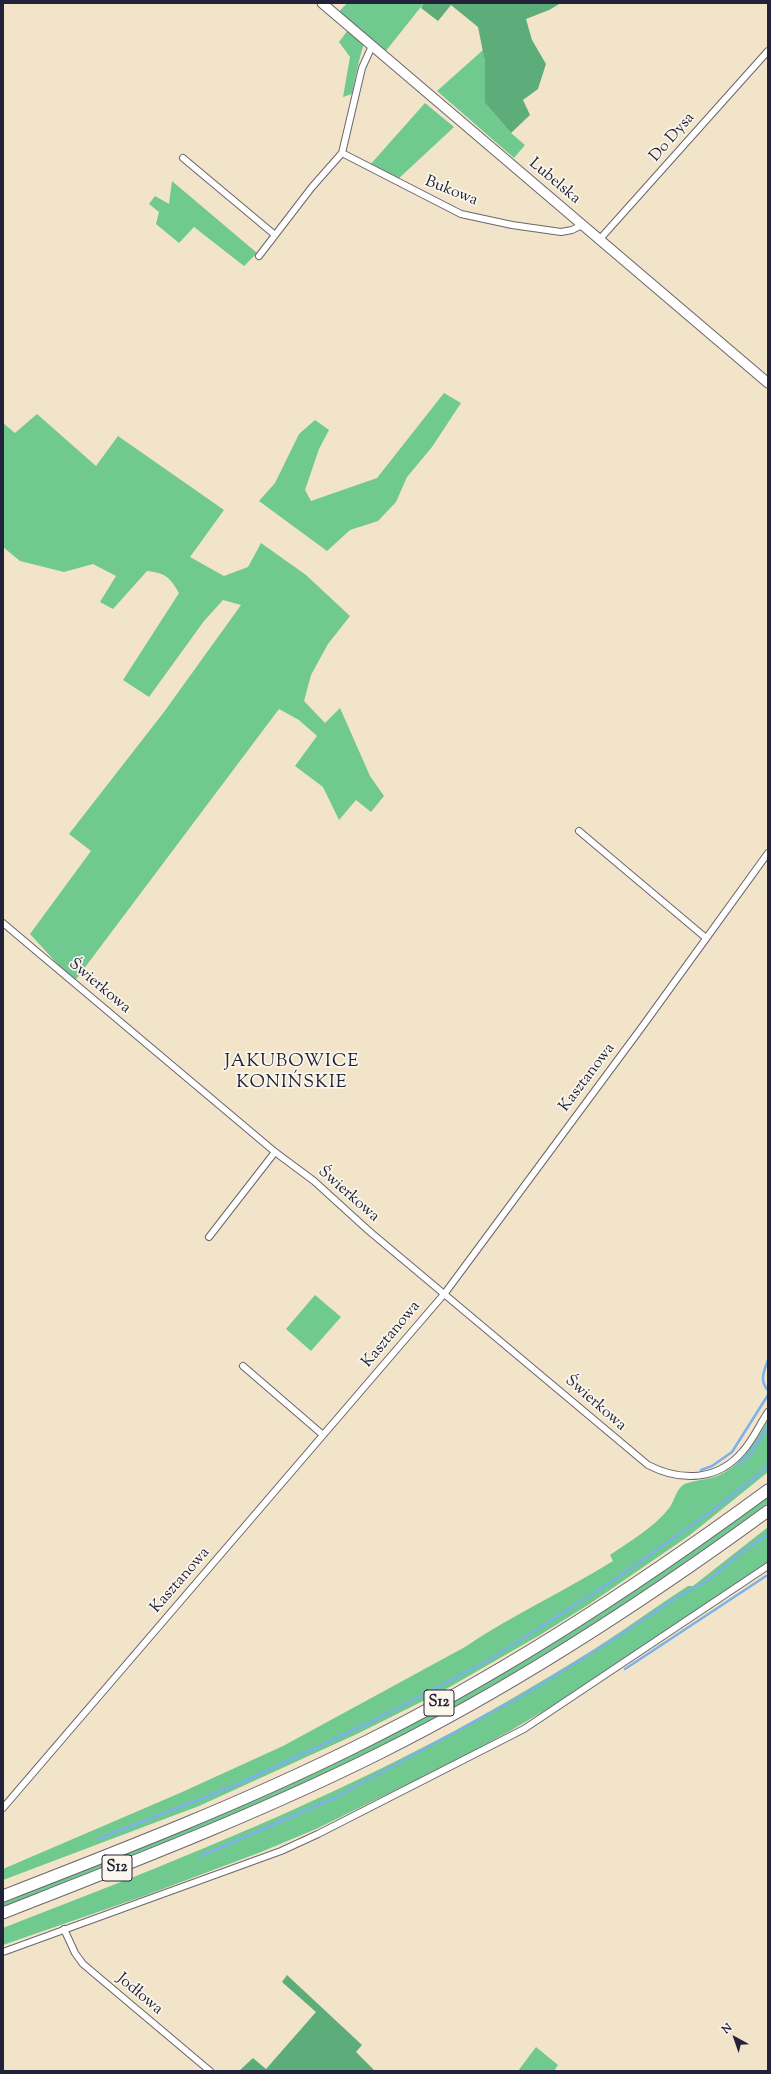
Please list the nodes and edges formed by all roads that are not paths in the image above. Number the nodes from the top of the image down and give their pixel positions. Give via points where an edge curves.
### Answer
1 (322, 3) edge
2 (372, 46) junction
3 (767, 52) edge
4 (342, 153) junction
5 (183, 158) dead end
6 (582, 226) junction
7 (275, 235) junction
8 (599, 240) junction
9 (259, 256) dead end
10 (768, 384) edge
11 (579, 831) dead end
12 (768, 853) edge
13 (3, 923) edge
14 (706, 938) junction
15 (275, 1152) junction
16 (209, 1237) dead end
17 (445, 1293) junction
18 (243, 1366) dead end
19 (768, 1412) edge
20 (323, 1435) junction
21 (768, 1490) edge
22 (768, 1511) edge
23 (768, 1566) edge
24 (3, 1808) edge
25 (3, 1896) edge
26 (3, 1913) edge
27 (64, 1929) junction
28 (3, 1952) edge
29 (210, 2071) edge

1 - 2 street, Lubelska
2 - 4 street via 362,68
2 - 6 street, Lubelska
3 - 8 street, Do Dysa
4 - 6 street, Bukowa via 461,214 561,232
4 - 7 street
5 - 7 street
6 - 8 street, Lubelska
7 - 9 street
8 - 10 street, Lubelska
11 - 14 street
12 - 14 street, Kasztanowa
13 - 15 street, Świerkowa
14 - 17 street, Kasztanowa
15 - 16 street
15 - 17 street, Świerkowa via 314,1180 370,1231
17 - 19 street, Świerkowa via 633,1454 663,1473 680,1476 712,1473 735,1460 745,1450
17 - 20 street, Kasztanowa
18 - 20 street
20 - 24 street, Kasztanowa
21 - 25 highway, S12 via 608,1602 514,1660 404,1722 262,1790
22 - 26 highway, S12 via 661,1587 587,1635 413,1736 305,1789 230,1822
23 - 27 street via 513,1736 281,1851
27 - 28 street
27 - 29 street, Jodłowa via 83,1964

